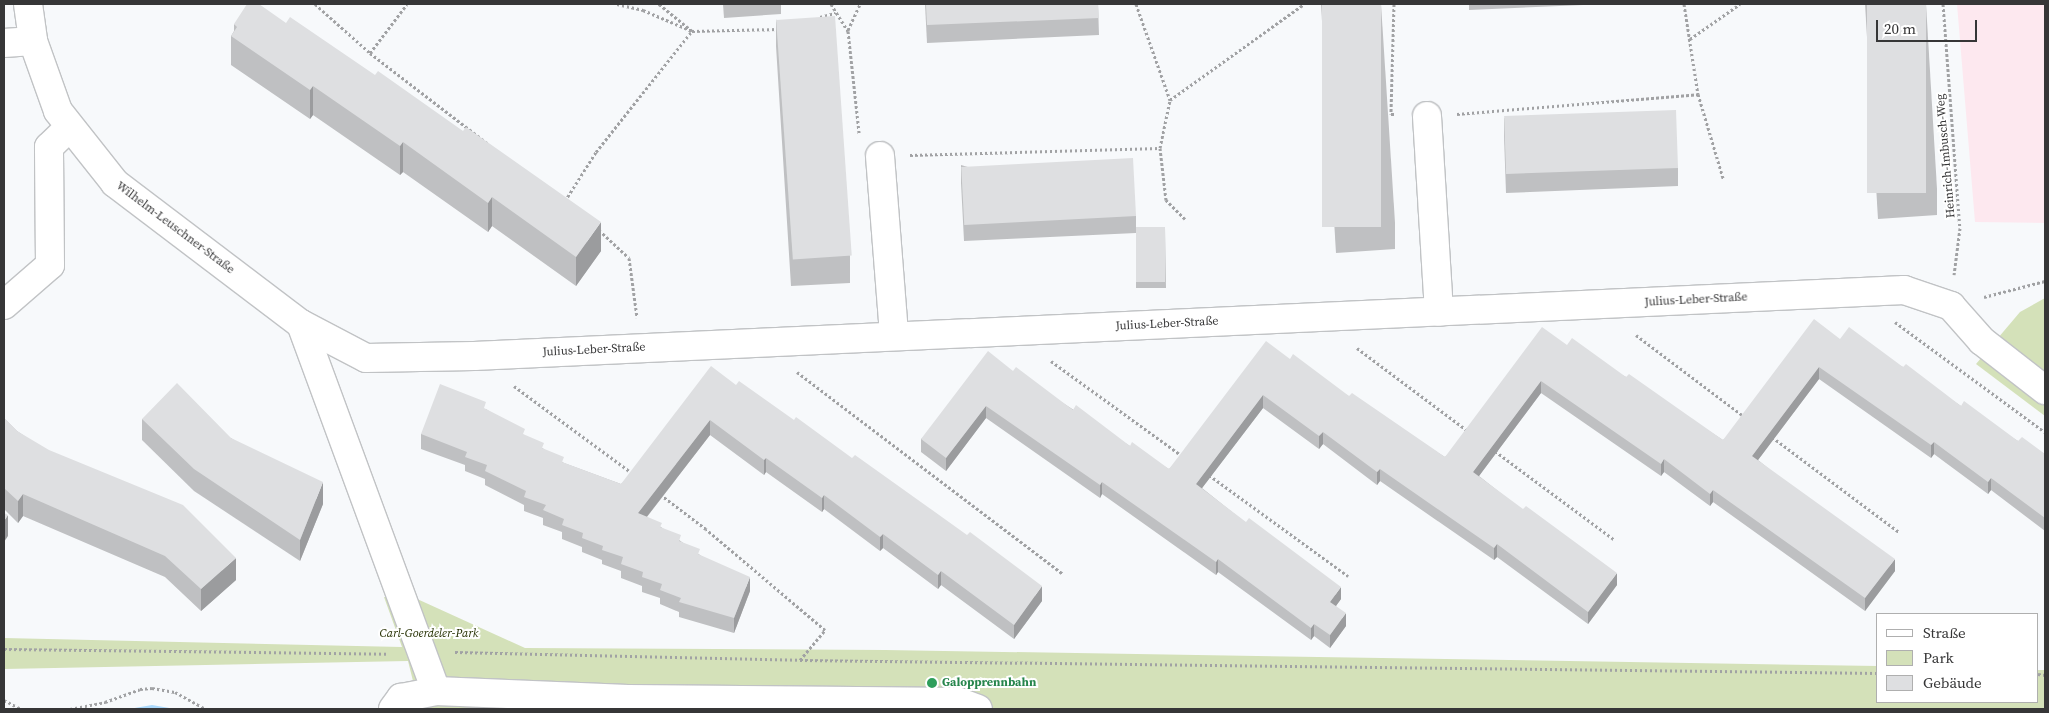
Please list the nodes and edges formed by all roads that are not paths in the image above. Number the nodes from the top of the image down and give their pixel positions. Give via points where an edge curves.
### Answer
1 (28, 4) edge
2 (33, 41) junction
3 (4, 43) edge
4 (1427, 116) road end
5 (69, 128) junction
6 (880, 156) road end
7 (4, 304) edge
8 (1439, 312) junction
9 (301, 324) junction
10 (894, 335) junction
11 (2045, 390) edge
12 (436, 691) junction
13 (628, 704) edge
14 (393, 709) edge
15 (978, 709) edge

1 - 2 street, Wilhelm-Leuschner-Straße
2 - 3 street
2 - 5 street, Wilhelm-Leuschner-Straße via 58,111
4 - 8 street
5 - 7 street via 49,147 50,265
5 - 9 street, Wilhelm-Leuschner-Straße via 116,183
6 - 10 street
8 - 10 street, Julius-Leber-Straße
8 - 11 street, Julius-Leber-Straße via 1904,290 1950,306 1982,341
9 - 10 street, Julius-Leber-Straße via 366,358 474,356
9 - 12 street via 408,653
12 - 13 street
12 - 14 street via 401,698
13 - 15 street via 959,702

